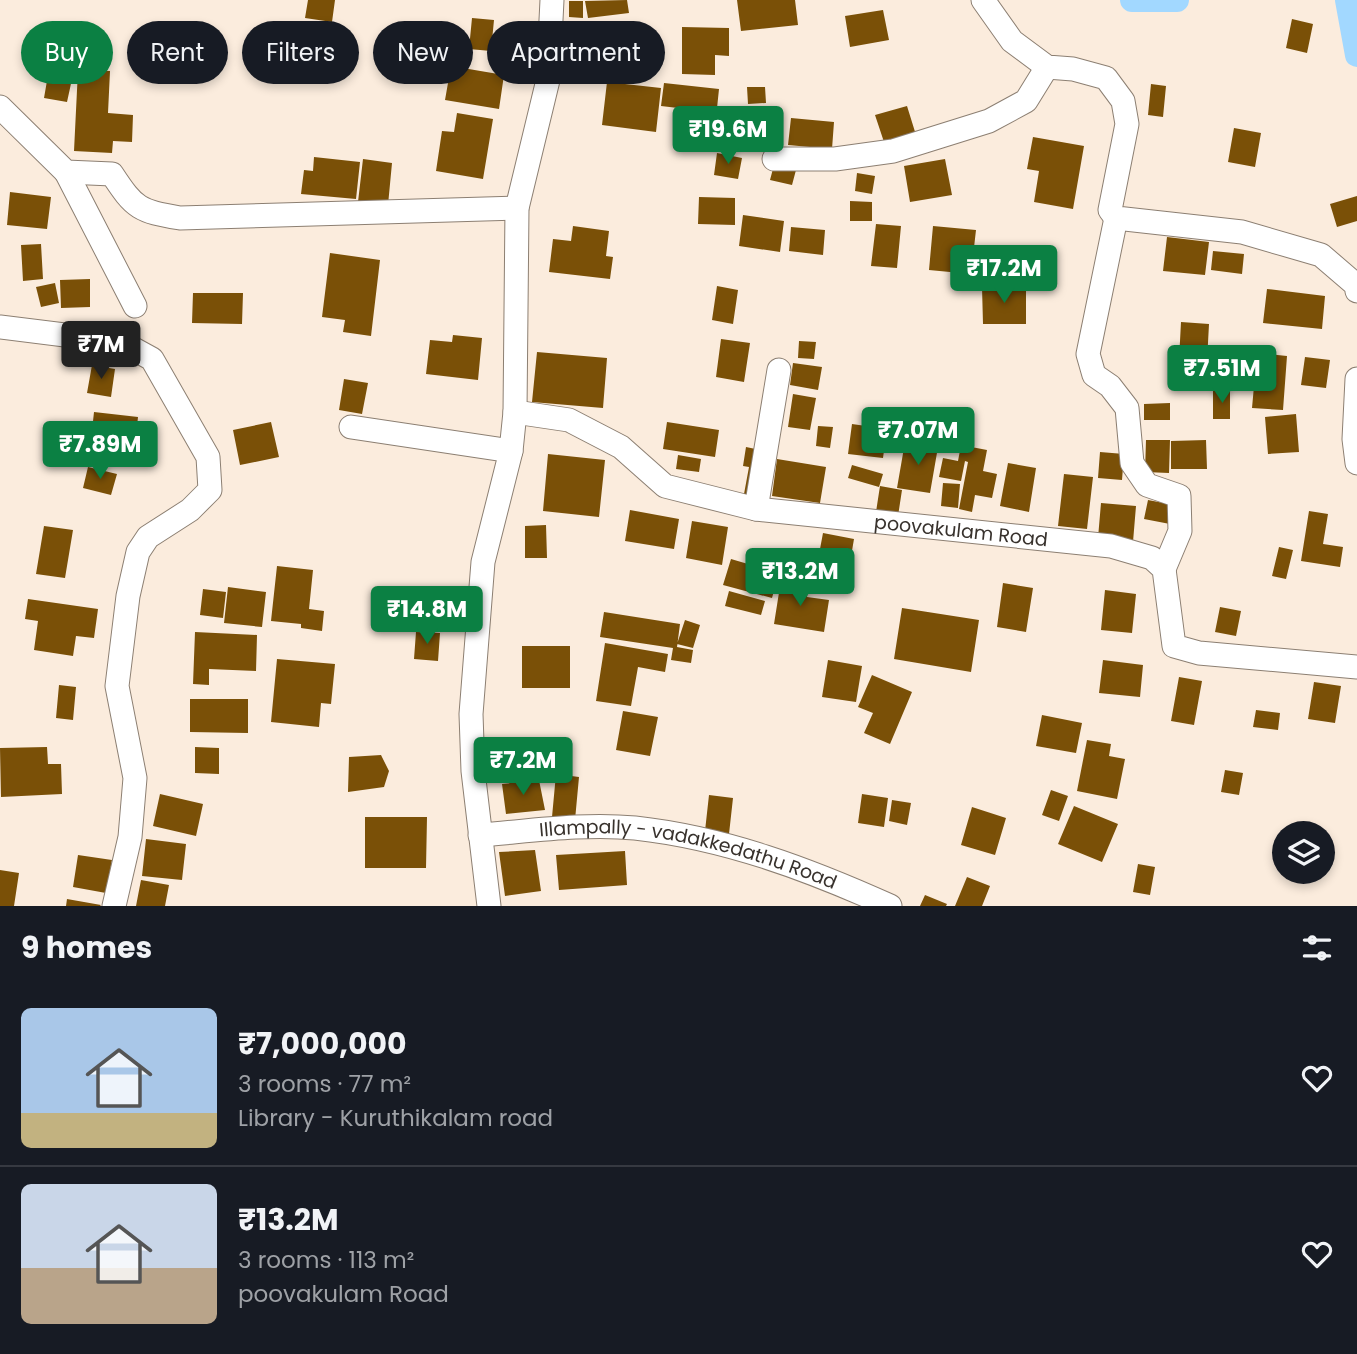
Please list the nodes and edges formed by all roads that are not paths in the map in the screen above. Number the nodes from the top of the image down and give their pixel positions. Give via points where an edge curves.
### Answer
1 (552, 0) edge
2 (983, 0) edge
3 (1047, 67) junction
4 (0, 107) edge
5 (774, 159) dead end
6 (66, 172) junction
7 (517, 208) junction
8 (1116, 218) junction
9 (1357, 291) edge
10 (135, 306) dead end
11 (0, 327) edge
12 (779, 370) dead end
13 (1357, 379) edge
14 (515, 412) junction
15 (351, 427) dead end
16 (512, 451) junction
17 (1357, 463) edge
18 (756, 509) junction
19 (1164, 569) junction
20 (1357, 667) edge
21 (480, 835) junction
22 (114, 906) edge
23 (489, 906) edge
24 (890, 906) edge

1 - 7 street via 548,80
2 - 3 street via 1012,41
3 - 5 street via 1027,102 989,121 893,151 835,159
3 - 8 street via 1106,78 1124,101 1127,124 1110,210
4 - 6 street
6 - 7 street via 112,174 131,203 180,218
6 - 10 street
7 - 14 street
8 - 9 street via 1242,232 1321,256 1356,285
8 - 19 street via 1088,354 1094,375 1111,386 1127,408 1132,464 1147,485 1179,496 1180,531
11 - 22 street via 121,342 152,359 208,457 209,489 190,510 148,537 138,552 128,596 117,686 135,778 131,838
12 - 18 street
13 - 17 street
14 - 16 street
14 - 18 street, poovakulam Road via 569,420 621,447 665,486
15 - 16 street
16 - 21 street via 483,562 471,714
18 - 19 street, poovakulam Road via 1111,546 1152,558
19 - 20 street via 1174,646 1199,653
21 - 23 street
21 - 24 street, Illampally - vadakkedathu Road via 633,828 687,836 781,860

